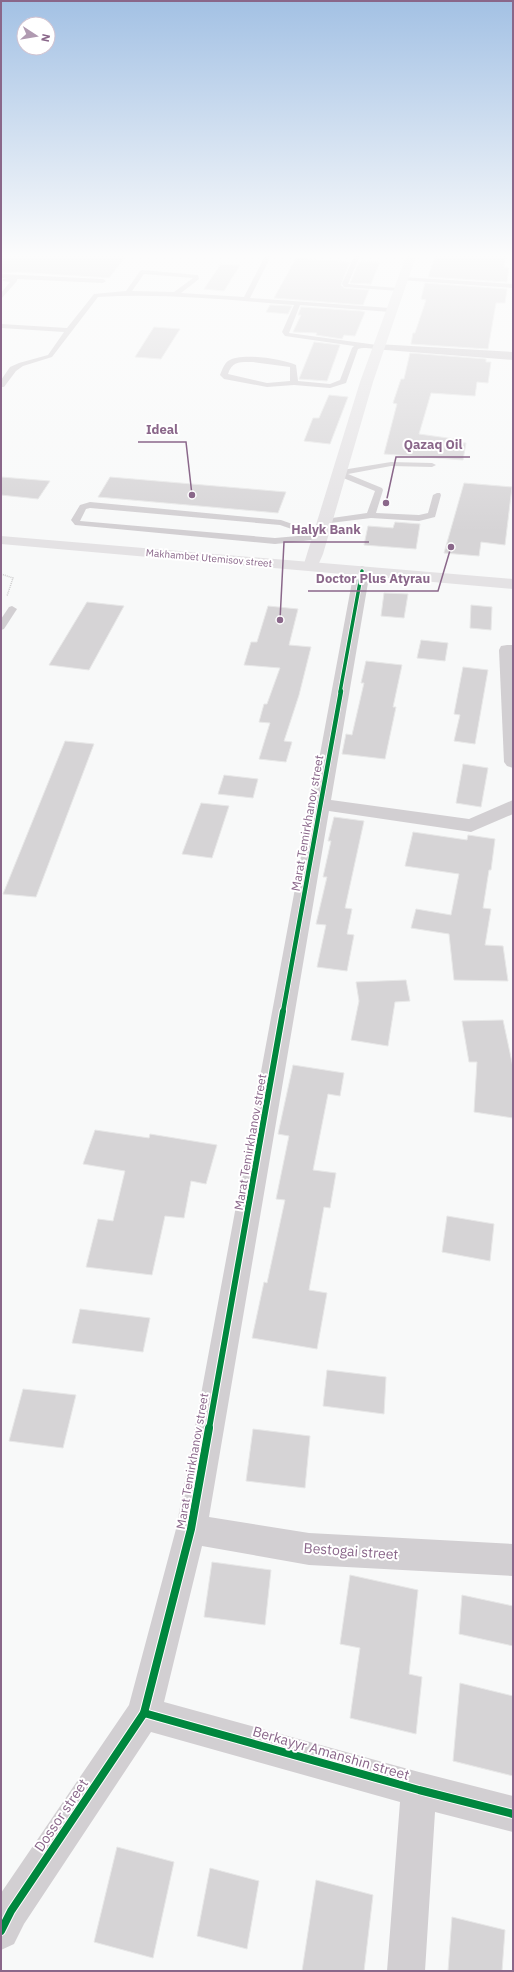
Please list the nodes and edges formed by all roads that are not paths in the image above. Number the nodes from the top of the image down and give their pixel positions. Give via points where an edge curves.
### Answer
1 (56, 348) edge
2 (355, 348) edge
3 (377, 348) edge
4 (393, 348) edge
5 (513, 356) edge
6 (294, 383) junction
7 (1, 386) edge
8 (432, 465) dead end
9 (339, 473) junction
10 (437, 495) dead end
11 (371, 515) junction
12 (325, 522) junction
13 (322, 536) junction
14 (1, 540) edge
15 (311, 567) junction
16 (362, 571) junction
17 (513, 584) edge
18 (12, 609) road end
19 (1, 627) edge
20 (510, 650) edge
21 (513, 762) edge
22 (320, 804) junction
23 (513, 806) edge
24 (191, 1529) junction
25 (513, 1560) edge
26 (144, 1713) junction
27 (419, 1790) junction
28 (513, 1814) edge
29 (1, 1931) edge
30 (406, 1971) edge

1 - 7 lane via 50,356 13,368
2 - 6 lane via 343,381 338,384 330,386
3 - 9 street
4 - 5 street
6 - 6 lane via 294,366 284,363 236,361 231,362 224,375 260,384
8 - 9 lane via 391,464
9 - 11 lane via 378,490
9 - 12 street
10 - 11 lane via 432,515 427,517
11 - 12 lane
12 - 13 street
13 - 13 lane via 281,523 90,505 83,507 75,520 78,523 275,541
13 - 15 street
14 - 15 street, Makhambet Utemisov street
15 - 16 street, Makhambet Utemisov street
16 - 17 street, Makhambet Utemisov street
16 - 22 street, Marat Temirkhanov street
18 - 19 lane
20 - 21 street
22 - 23 street via 471,826
22 - 24 street, Marat Temirkhanov street
24 - 25 street, Bestogai street via 309,1549
24 - 26 street, Marat Temirkhanov street
26 - 27 street, Berkayyr Amanshin street
26 - 29 street, Dossor street via 11,1911
27 - 28 street, Berkayyr Amanshin street
27 - 30 street

